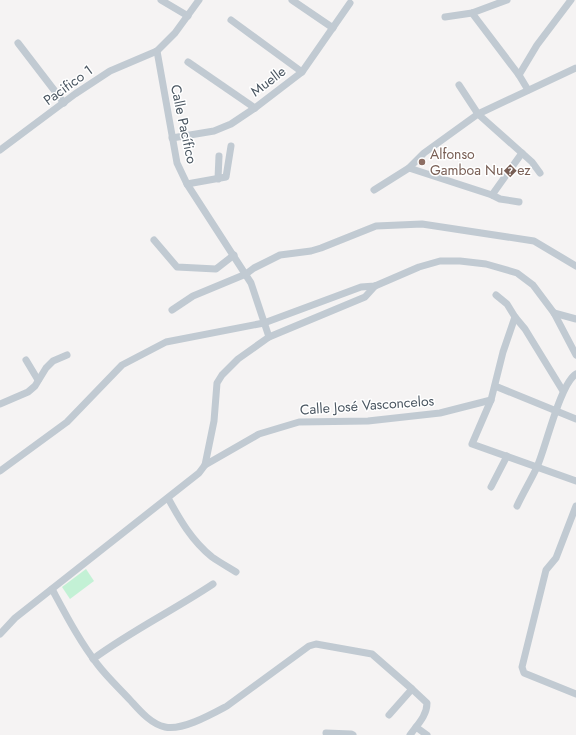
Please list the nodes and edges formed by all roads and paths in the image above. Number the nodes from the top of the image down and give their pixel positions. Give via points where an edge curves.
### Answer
1 (161, 0) edge
2 (199, 0) edge
3 (508, 0) edge
4 (571, 0) edge
5 (296, 1) edge
6 (350, 3) dead end
7 (472, 13) junction
8 (188, 16) junction
9 (444, 17) dead end
10 (231, 20) dead end
11 (333, 28) junction
12 (18, 43) dead end
13 (156, 51) junction
14 (188, 62) dead end
15 (576, 68) edge
16 (302, 72) junction
17 (519, 75) junction
18 (459, 85) dead end
19 (528, 90) junction
20 (64, 103) junction
21 (255, 108) junction
22 (478, 114) junction
23 (172, 138) junction
24 (231, 146) dead end
25 (0, 150) edge
26 (522, 153) junction
27 (219, 156) dead end
28 (409, 168) junction
29 (540, 173) dead end
30 (218, 179) junction
31 (187, 184) junction
32 (374, 190) dead end
33 (492, 195) junction
34 (519, 202) dead end
35 (154, 240) dead end
36 (234, 255) junction
37 (576, 266) edge
38 (246, 274) junction
39 (375, 286) junction
40 (496, 295) dead end
41 (172, 310) dead end
42 (554, 313) junction
43 (515, 317) junction
44 (576, 319) edge
45 (264, 323) junction
46 (269, 337) junction
47 (67, 355) dead end
48 (576, 355) edge
49 (26, 360) dead end
50 (576, 374) edge
51 (38, 380) junction
52 (495, 386) junction
53 (563, 391) junction
54 (491, 400) junction
55 (0, 404) edge
56 (556, 411) junction
57 (576, 419) edge
58 (507, 456) junction
59 (205, 465) junction
60 (537, 467) junction
61 (0, 471) edge
62 (576, 481) edge
63 (491, 487) dead end
64 (168, 498) junction
65 (517, 506) dead end
66 (576, 506) edge
67 (236, 572) dead end
68 (214, 584) dead end
69 (52, 589) junction
70 (0, 634) edge
71 (93, 659) junction
72 (412, 689) junction
73 (576, 694) edge
74 (390, 715) dead end
75 (416, 727) junction
76 (326, 733) dead end
77 (353, 735) edge
78 (410, 735) edge
79 (427, 735) edge

1 - 8 street
2 - 8 street
3 - 7 street
4 - 17 street via 537,44
5 - 11 street
6 - 11 street, Muelle
7 - 9 street
7 - 17 street
8 - 13 street
10 - 16 street
11 - 16 street, Muelle
12 - 20 street
13 - 20 street, Pacifico 1 via 110,71
13 - 23 street, Calle Pacífico
14 - 21 street
15 - 19 street
16 - 21 street, Muelle
17 - 19 street
18 - 22 street
19 - 22 street
20 - 25 street, Pacifico 1
21 - 23 street, Muelle via 214,131
22 - 26 street
22 - 28 street via 424,153
23 - 31 street, Calle Pacífico via 177,163
24 - 30 street via 226,177
26 - 29 street
26 - 33 street
27 - 30 street
28 - 32 street
28 - 33 street
30 - 31 street
31 - 36 street, Calle Pacífico
33 - 34 street
35 - 36 street via 177,267 216,269
36 - 38 street, Calle Pacífico
37 - 38 street via 534,241 422,224 376,226 311,251 280,255
38 - 41 street via 192,296
38 - 45 street, Calle Pacífico
39 - 42 street via 440,260 486,264 517,273 533,285
39 - 45 street via 361,287
39 - 46 street via 365,297
40 - 43 street via 507,304
42 - 44 street
42 - 48 street
43 - 52 street
43 - 53 street
45 - 46 street
45 - 61 street via 166,342 122,365 67,422
46 - 59 street via 238,359 217,383 214,421
47 - 51 street via 53,361
49 - 51 street
50 - 53 street
51 - 55 street via 28,392
52 - 54 street
52 - 56 street
53 - 56 street
54 - 58 street via 472,444
54 - 59 street, Calle José Vasconcelos via 440,413 368,421 299,422 259,434
56 - 57 street
56 - 60 street
58 - 60 street
58 - 63 street
59 - 64 street, Calle José Vasconcelos
60 - 62 street
60 - 65 street
64 - 67 street via 184,526 199,545
64 - 69 street, Calle José Vasconcelos
66 - 73 street via 556,558 546,570 522,667 524,673
68 - 71 street via 133,631
69 - 70 street, Calle José Vasconcelos via 15,618
69 - 71 street
71 - 72 street via 141,711 155,723 165,727 182,725 222,708 309,646 316,644 372,654
72 - 74 street
72 - 75 street via 427,703 426,713
75 - 78 street
75 - 79 street
76 - 77 street

